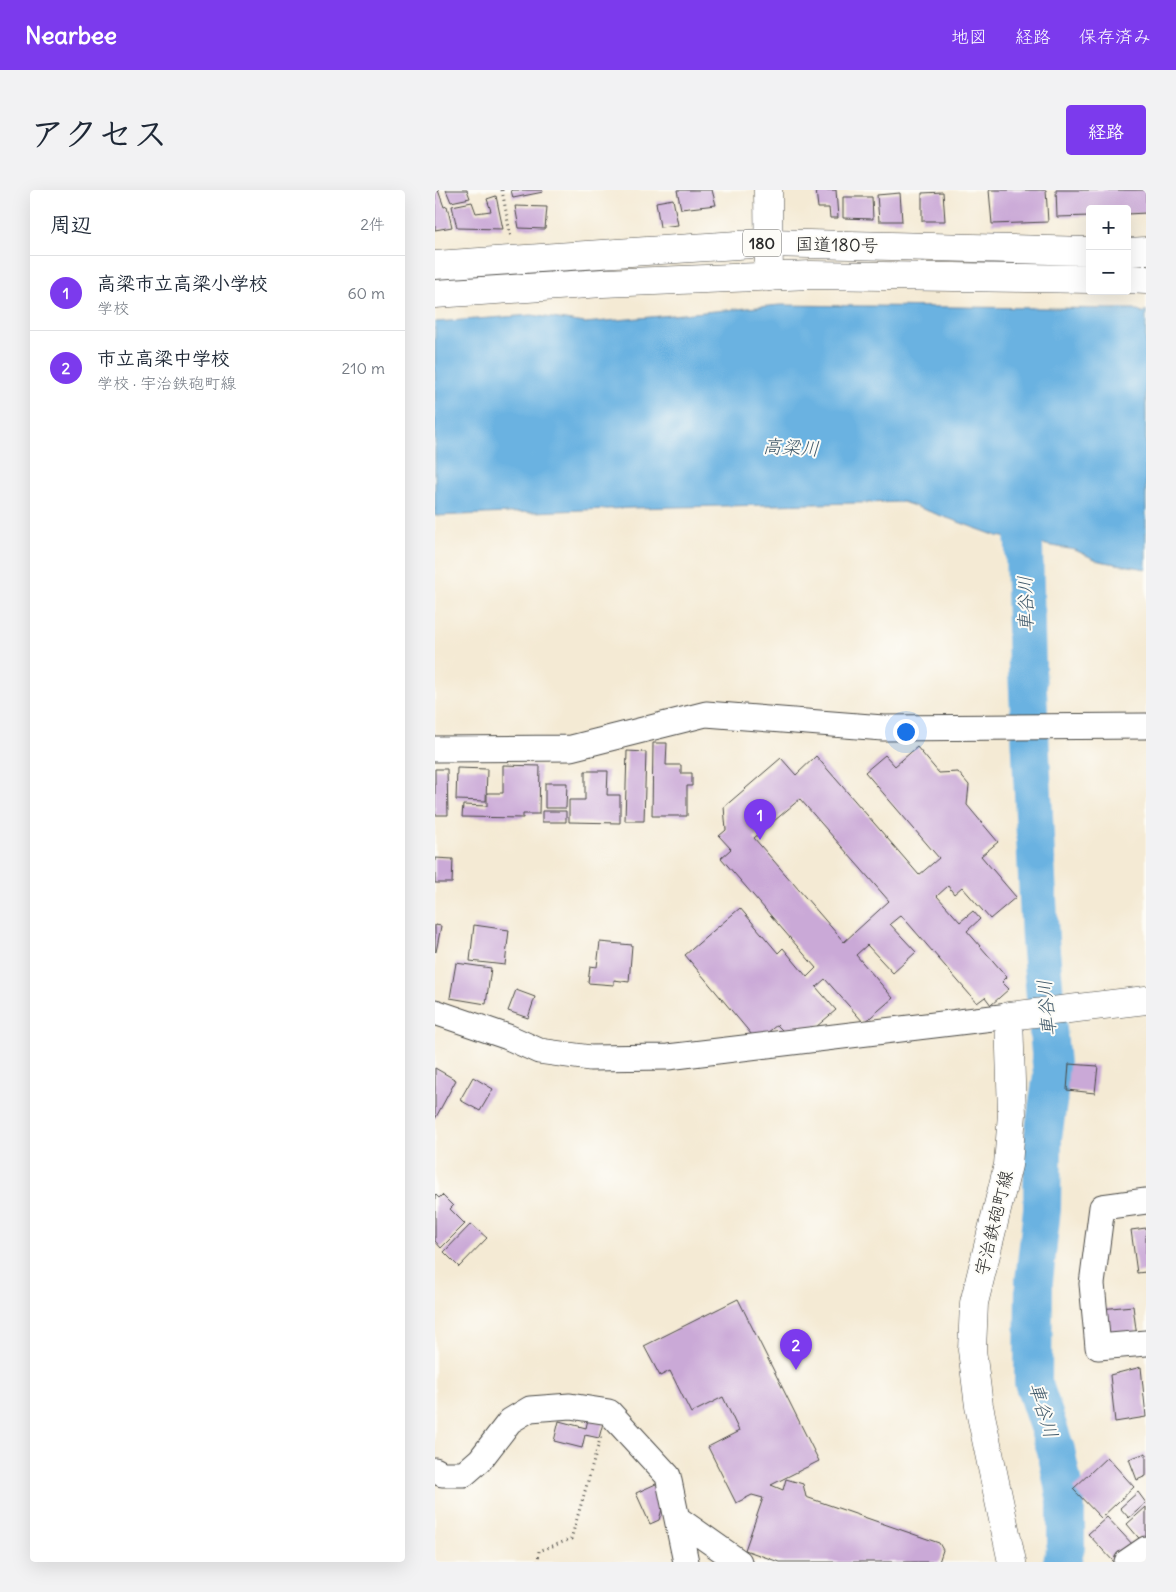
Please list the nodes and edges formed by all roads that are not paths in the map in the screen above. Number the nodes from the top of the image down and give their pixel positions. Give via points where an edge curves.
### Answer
1 (768, 190) edge
2 (768, 243) junction
3 (1146, 251) edge
4 (1086, 252) edge
5 (1131, 252) edge
6 (435, 265) edge
7 (769, 277) junction
8 (1086, 279) edge
9 (1131, 280) edge
10 (1146, 280) edge
11 (435, 294) edge
12 (1146, 726) edge
13 (435, 749) edge
14 (1146, 1000) edge
15 (435, 1012) edge
16 (1018, 1016) junction
17 (1146, 1201) edge
18 (1146, 1343) edge
19 (435, 1470) edge
20 (679, 1519) junction
21 (1146, 1549) edge
22 (686, 1562) edge
23 (739, 1562) edge
24 (1012, 1562) edge
25 (1127, 1562) edge

1 - 2 main road
2 - 4 main road, 国道180号 / 180
2 - 6 main road, 国道180号 / 180
2 - 7 main road
3 - 5 main road
7 - 8 main road, 国道180号 / 180
7 - 11 main road, 国道180号 / 180 via 603,282
9 - 10 main road
12 - 13 street via 883,728 706,714 571,748
14 - 16 main road
15 - 16 street via 539,1051 589,1058 668,1057
16 - 24 main road, 宇治鉄砲町線 via 1008,1165 974,1303 972,1350 995,1494
17 - 18 street via 1102,1207 1092,1284 1098,1347
19 - 20 street via 442,1474 464,1474 480,1460 510,1421 530,1409 570,1406 609,1412 668,1476
20 - 22 street
20 - 23 street
21 - 25 street

